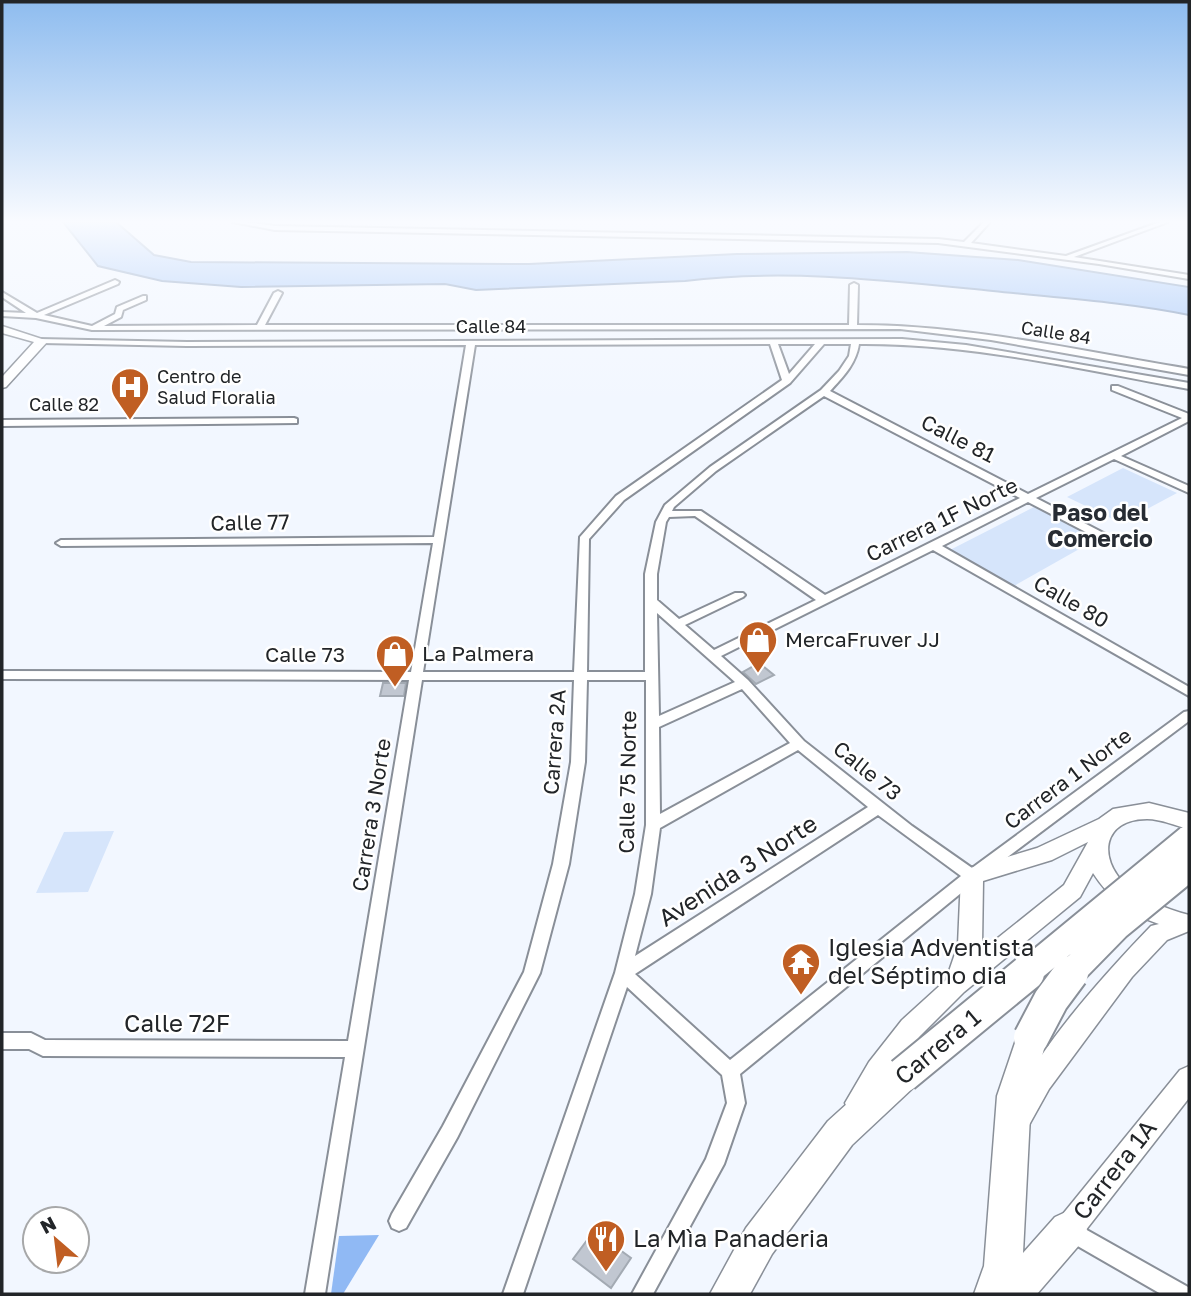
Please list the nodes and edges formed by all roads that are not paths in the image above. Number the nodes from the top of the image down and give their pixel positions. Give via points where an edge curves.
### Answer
1 (114, 282) edge
2 (855, 285) dead end
3 (278, 293) dead end
4 (2, 294) edge
5 (143, 298) dead end
6 (2, 314) edge
7 (36, 316) junction
8 (853, 327) junction
9 (93, 328) junction
10 (259, 329) junction
11 (369, 329) junction
12 (2, 330) edge
13 (42, 341) junction
14 (822, 341) junction
15 (855, 341) junction
16 (773, 342) junction
17 (325, 343) junction
18 (471, 343) junction
19 (1143, 364) junction
20 (1189, 372) edge
21 (787, 381) junction
22 (2, 384) edge
23 (1189, 386) edge
24 (1115, 388) dead end
25 (824, 392) junction
26 (1189, 418) edge
27 (294, 421) dead end
28 (2, 423) edge
29 (1114, 456) junction
30 (1189, 490) edge
31 (1030, 498) junction
32 (665, 514) junction
33 (439, 540) junction
34 (1111, 541) dead end
35 (61, 543) dead end
36 (933, 545) junction
37 (738, 595) dead end
38 (824, 600) junction
39 (652, 602) junction
40 (676, 625) junction
41 (712, 656) junction
42 (2, 675) edge
43 (416, 676) junction
44 (580, 676) junction
45 (650, 677) junction
46 (744, 683) junction
47 (1189, 692) edge
48 (1189, 715) edge
49 (653, 724) junction
50 (799, 744) junction
51 (1189, 803) edge
52 (878, 807) junction
53 (1165, 814) junction
54 (1189, 821) edge
55 (653, 825) junction
56 (1105, 825) junction
57 (1189, 839) edge
58 (1095, 851) junction
59 (1189, 867) edge
60 (972, 876) junction
61 (1188, 923) edge
62 (623, 973) junction
63 (956, 985) junction
64 (1031, 1038) joint
65 (2, 1041) edge
66 (355, 1049) junction
67 (730, 1071) junction
68 (903, 1075) joint
69 (1189, 1078) edge
70 (1011, 1131) junction
71 (840, 1133) junction
72 (399, 1221) dead end
73 (1068, 1230) junction
74 (315, 1294) edge
75 (513, 1294) edge
76 (642, 1294) edge
77 (729, 1294) edge
78 (993, 1294) edge
79 (1012, 1294) edge
80 (1181, 1294) edge

1 - 7 street
2 - 8 street
3 - 10 street
4 - 7 street
5 - 9 street
6 - 7 street
7 - 9 street, Calle 84
8 - 11 street, Calle 84
8 - 19 street, Calle 84 via 939,330
9 - 10 street, Calle 84
10 - 11 street, Calle 84
11 - 17 street
12 - 13 street
13 - 17 street, Calle 84
13 - 22 street
14 - 15 street, Calle 84
14 - 16 street, Calle 84
14 - 21 street, Carrera 2A
15 - 23 street, Calle 84 via 955,346
15 - 25 street, Calle 75 Norte via 853,356
16 - 18 street, Calle 84
16 - 21 street
17 - 18 street, Calle 84
18 - 33 street, Carrera 3 Norte
19 - 20 street, Calle 84
19 - 23 street
21 - 44 street, Carrera 2A via 620,498 584,539
24 - 26 street
25 - 31 street, Calle 81
25 - 32 street, Calle 75 Norte via 713,469
26 - 29 street, Carrera 1F Norte
27 - 28 street, Calle 82
29 - 30 street
29 - 31 street, Carrera 1F Norte
31 - 34 street, Calle 81
31 - 36 street, Carrera 1F Norte
32 - 38 street via 697,513
32 - 39 street, Calle 75 Norte via 655,541
33 - 35 street, Calle 77
33 - 43 street, Carrera 3 Norte
36 - 38 street, Carrera 1F Norte
36 - 47 street, Calle 80
37 - 40 street
38 - 41 street, Carrera 1F Norte
39 - 40 street, Calle 73
39 - 45 street, Calle 75 Norte
40 - 41 street, Calle 73
41 - 46 street, Calle 73
42 - 43 street, Calle 73
43 - 44 street, Calle 73
43 - 66 street, Carrera 3 Norte
44 - 45 street, Calle 73
44 - 72 street, Carrera 2A via 578,762 571,812 532,973
45 - 49 street, Calle 75 Norte
46 - 49 street
46 - 50 street, Calle 73
48 - 60 street, Carrera 1 Norte
49 - 55 street, Calle 75 Norte
50 - 52 street, Calle 73
50 - 55 street
51 - 53 street
52 - 60 street, Calle 73
52 - 62 street, Avenida 3 Norte
53 - 54 street
53 - 56 street via 1130,813
55 - 62 street, Calle 75 Norte via 643,894
56 - 58 street via 1097,836
56 - 60 street via 1044,854
57 - 68 highway, Carrera 1, bridge
58 - 61 street via 1104,875 1126,898 1151,913
58 - 63 street via 1072,891
59 - 64 highway, bridge via 1077,965 1053,996
60 - 63 street via 970,946
60 - 67 street, Carrera 1 Norte
61 - 70 street via 1159,933 1124,970 1047,1072
62 - 67 street
62 - 75 street, Calle 75 Norte
63 - 71 street via 890,1054
64 - 70 highway via 1018,1076
65 - 66 street, Calle 72F via 31,1041 43,1048
66 - 74 street, Carrera 3 Norte
67 - 76 street via 736,1102 713,1164
68 - 71 highway, Carrera 1
69 - 73 street, Carrera 1A
70 - 78 highway via 1003,1266
71 - 77 highway, Carrera 1 via 759,1241
73 - 79 highway
73 - 80 street

